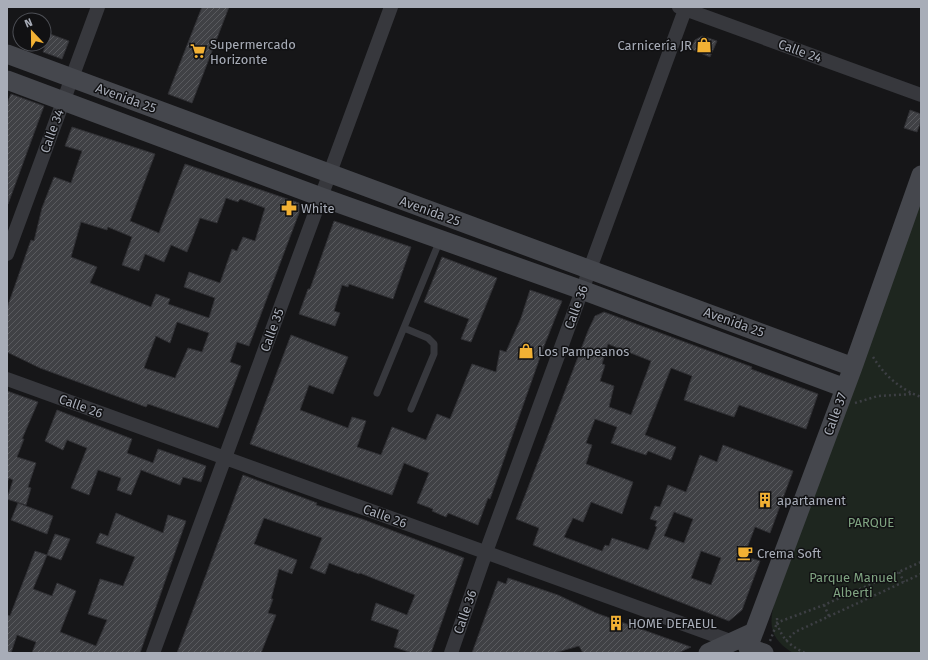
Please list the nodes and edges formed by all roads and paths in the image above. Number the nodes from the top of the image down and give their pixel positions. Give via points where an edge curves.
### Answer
1 (98, 7) edge
2 (391, 7) edge
3 (684, 8) edge
4 (7, 54) edge
5 (72, 78) junction
6 (7, 80) edge
7 (921, 95) edge
8 (63, 101) junction
9 (329, 174) junction
10 (921, 175) edge
11 (321, 197) junction
12 (440, 239) junction
13 (7, 254) edge
14 (590, 269) junction
15 (582, 290) junction
16 (404, 328) junction
17 (870, 353) dead end
18 (853, 367) junction
19 (7, 379) edge
20 (377, 393) dead end
21 (913, 394) junction
22 (848, 396) junction
23 (921, 397) edge
24 (411, 409) dead end
25 (225, 458) junction
26 (486, 552) junction
27 (921, 562) edge
28 (900, 572) junction
29 (921, 574) edge
30 (904, 582) junction
31 (824, 605) junction
32 (829, 616) junction
33 (777, 622) dead end
34 (786, 641) dead end
35 (753, 648) edge
36 (153, 653) edge
37 (451, 653) edge
38 (708, 653) edge

1 - 5 street, Calle 34
2 - 9 street, Calle 35
3 - 7 street, Calle 24
3 - 14 street, Calle 36
4 - 5 main road, Avenida 25
5 - 8 street, Calle 34
5 - 9 main road, Avenida 25
6 - 8 main road, Avenida 25
8 - 11 main road, Avenida 25
8 - 13 street, Calle 34
9 - 11 street, Calle 35
9 - 14 main road, Avenida 25
10 - 18 main road, Calle 37
11 - 12 main road, Avenida 25
11 - 25 street, Calle 35
12 - 15 main road, Avenida 25
12 - 16 lane
14 - 15 street, Calle 36
14 - 18 main road, Avenida 25
15 - 22 main road, Avenida 25
15 - 26 street, Calle 36
16 - 20 lane
16 - 24 lane via 428,338 434,344 434,354
17 - 21 path via 888,376
18 - 22 main road, Calle 37
19 - 25 street, Calle 26
21 - 22 path
21 - 23 path
22 - 35 main road, Calle 37
25 - 26 street, Calle 26
25 - 36 street, Calle 35
26 - 35 street, Calle 26
26 - 37 street, Calle 36
27 - 28 path
28 - 30 path
28 - 31 path
29 - 30 path
30 - 32 path
31 - 32 path
31 - 33 path
32 - 34 path via 795,632
35 - 38 main road

